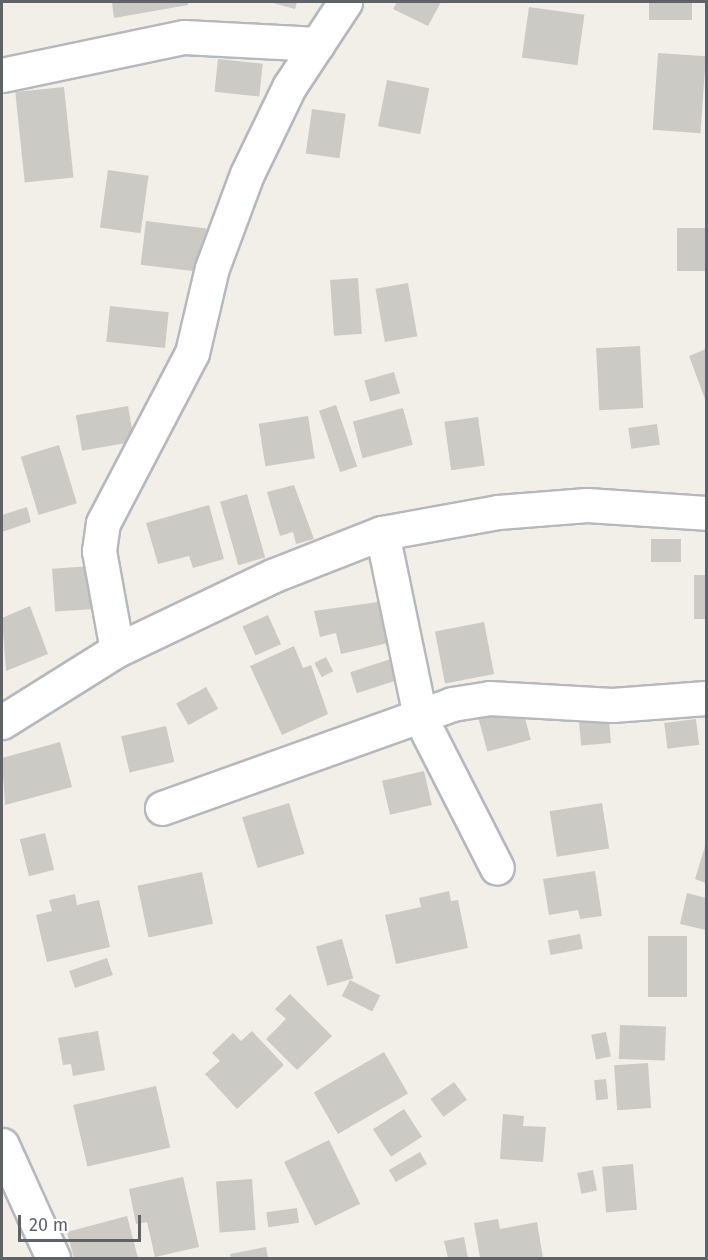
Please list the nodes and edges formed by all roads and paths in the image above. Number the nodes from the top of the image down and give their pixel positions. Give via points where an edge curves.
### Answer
1 (345, 2) edge
2 (318, 44) junction
3 (2, 75) edge
4 (706, 513) edge
5 (382, 533) junction
6 (117, 650) junction
7 (706, 698) edge
8 (420, 717) junction
9 (2, 722) edge
10 (162, 808) dead end
11 (497, 867) dead end
12 (2, 1145) edge
13 (53, 1258) edge

1 - 2 street
2 - 3 street via 184,37
2 - 6 street via 289,87 247,174 212,268 192,353 174,394 103,523 99,551
4 - 5 street via 586,505 498,512
5 - 6 street via 272,576
5 - 8 street
6 - 9 street
7 - 8 street via 612,705 489,698
8 - 10 street
8 - 11 street
12 - 13 street

